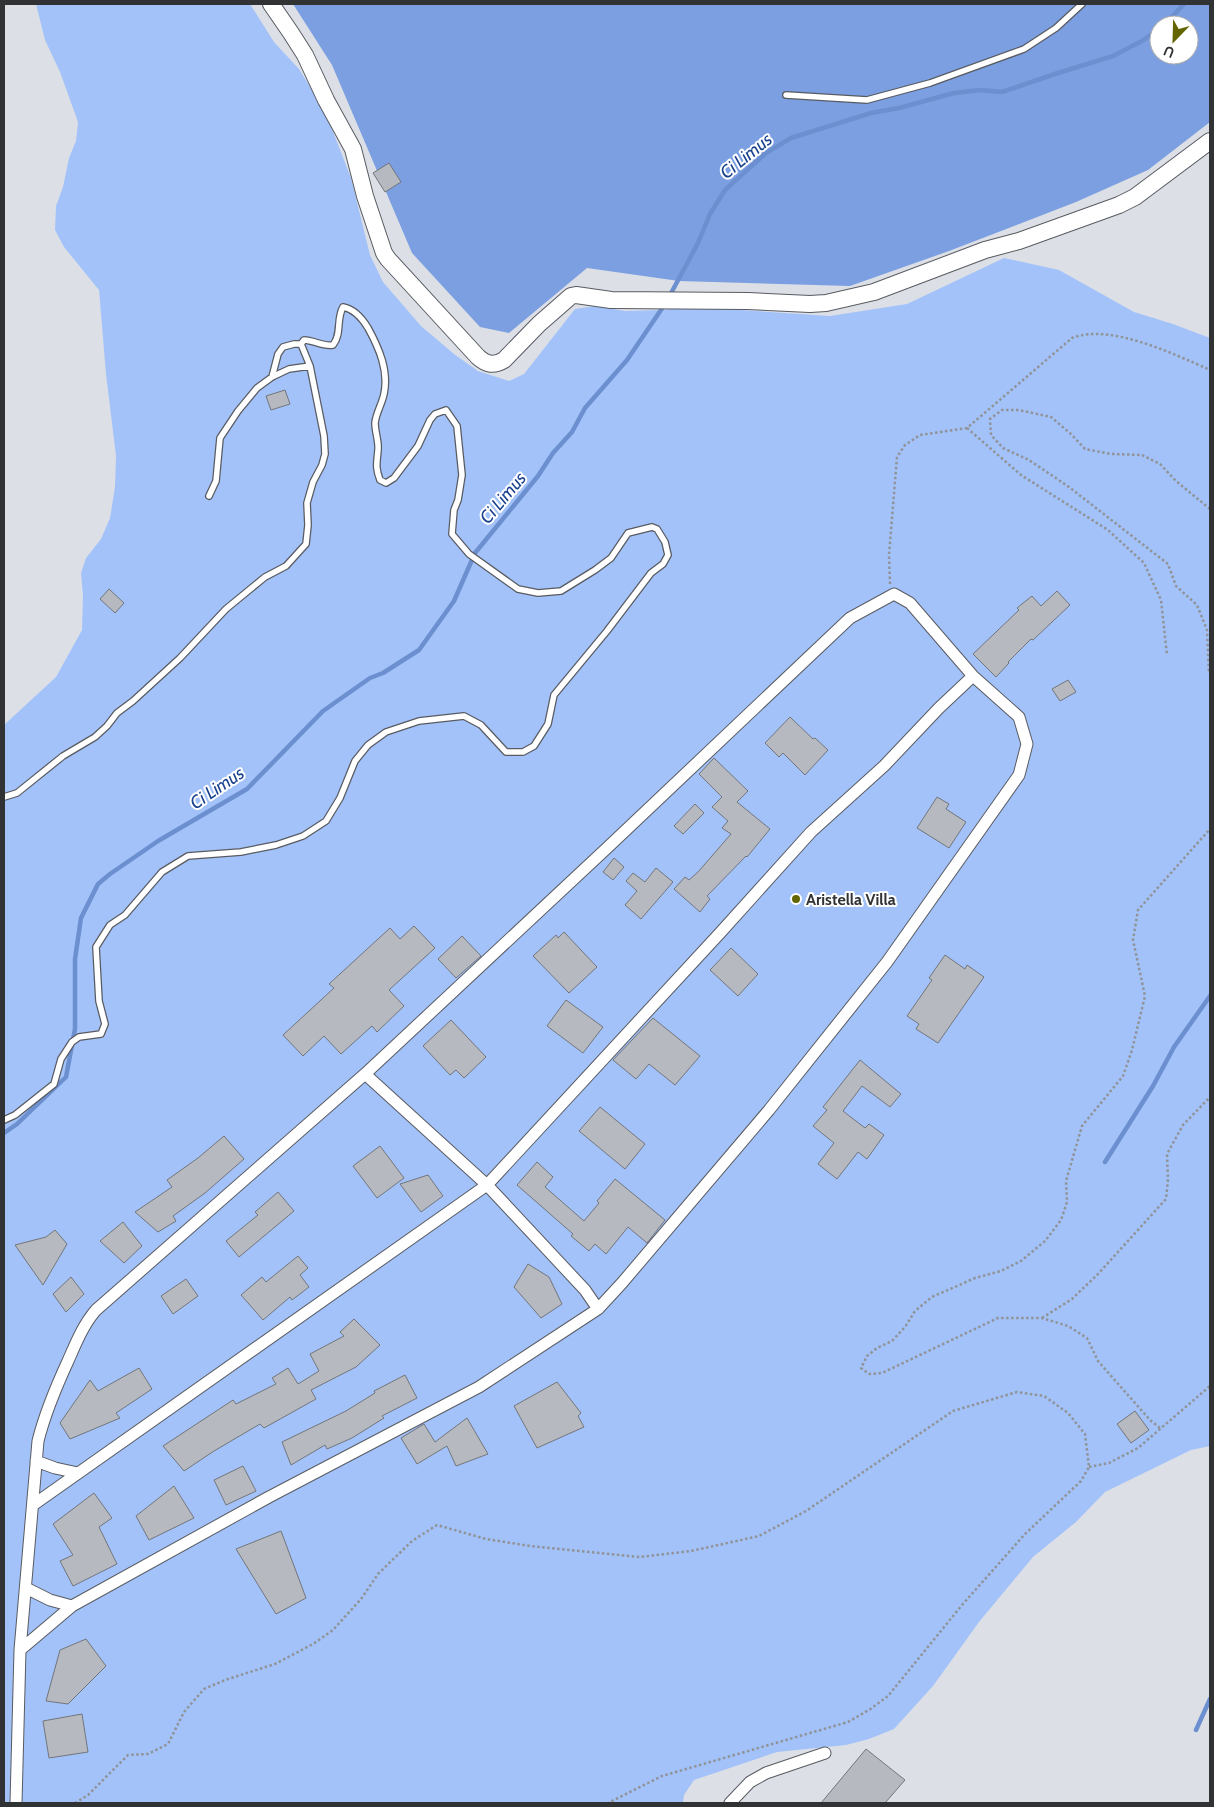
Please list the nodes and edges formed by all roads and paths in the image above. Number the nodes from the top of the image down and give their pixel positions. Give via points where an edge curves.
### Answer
1 (271, 4) edge
2 (1082, 4) edge
3 (786, 94) dead end
4 (1210, 141) edge
5 (301, 344) junction
6 (310, 366) junction
7 (1210, 370) edge
8 (272, 377) junction
9 (967, 428) junction
10 (209, 496) dead end
11 (1210, 509) edge
12 (894, 594) junction
13 (1167, 655) dead end
14 (1210, 674) edge
15 (973, 676) junction
16 (4, 798) edge
17 (1210, 829) edge
18 (365, 1074) junction
19 (1210, 1097) edge
20 (4, 1120) edge
21 (487, 1186) junction
22 (598, 1309) junction
23 (1042, 1318) junction
24 (1210, 1386) edge
25 (1160, 1428) junction
26 (36, 1461) junction
27 (1089, 1467) junction
28 (78, 1473) junction
29 (32, 1505) junction
30 (26, 1588) junction
31 (72, 1606) junction
32 (20, 1650) junction
33 (825, 1753) dead end
34 (16, 1803) edge
35 (75, 1803) edge
36 (608, 1803) edge
37 (730, 1803) edge

1 - 4 street via 305,55 353,149 388,260 478,358 488,364 504,360 539,324 576,295 611,300 810,304 874,292 985,250 1019,242 1135,197
2 - 3 lane via 1056,28 1024,49 930,83 867,100
5 - 6 lane
5 - 8 lane via 283,347
5 - 20 lane via 304,340 328,346 333,344 338,335 342,307 352,310 365,324 378,346 385,376 384,394 375,423 376,470 380,480 386,483 394,478 418,446 435,414 446,410 450,414 457,426 462,475 452,534 469,554 518,589 538,593 561,591 611,558 628,533 652,527 665,542 668,555 554,694 548,724 534,746 523,752 506,752 481,725 464,716 419,721 386,732 354,761 340,798 326,821 303,836 241,852 188,856 162,872 125,916 110,925 96,947 99,1002 105,1024 101,1034 79,1037 72,1042 61,1059 54,1084 15,1116
6 - 8 lane via 289,369
6 - 16 lane via 325,454 307,503 306,544 286,566 264,577 226,609 180,658 117,713 95,737 63,756 17,794
7 - 9 path via 1141,342 1107,334 1079,335
8 - 10 lane via 257,388 220,438 216,482
9 - 12 path via 920,435 905,445 897,457 889,555 889,582
9 - 13 path via 1021,475 1108,530 1144,563 1161,600
11 - 14 path via 1176,482 1160,464 1142,455 1085,449 1051,417 1002,410 990,419 991,435 1003,448 1029,460 1069,487 1168,564 1176,586 1197,605 1207,630
12 - 15 street via 910,604
12 - 18 street via 850,618
15 - 21 street via 884,766 811,832
15 - 22 street via 1019,717 1027,744 1019,775 887,962 762,1118
17 - 23 path via 1138,910 1133,940 1145,996 1132,1050 1122,1076 1082,1126 1066,1181 1066,1202 1061,1220 1021,1261 932,1298 915,1311 892,1341 867,1356 861,1368 868,1374 882,1373 998,1318
18 - 21 street
18 - 26 street via 96,1310 87,1321 45,1413
19 - 23 path via 1184,1124 1167,1154 1166,1199 1072,1299
21 - 22 street via 585,1290
21 - 28 street
22 - 31 street via 479,1387 269,1497
23 - 25 path via 1068,1326 1087,1338 1098,1361
24 - 25 path
25 - 27 path via 1138,1448 1109,1463
26 - 28 street
26 - 29 street
27 - 35 path via 1085,1434 1068,1413 1044,1396 1017,1392 953,1412 806,1511 758,1536 691,1552 640,1557 530,1546 486,1539 437,1525 412,1541 378,1574 333,1630 275,1664 204,1689 184,1712 168,1744 148,1754 128,1755 88,1795
27 - 36 path via 1081,1481 1025,1534 962,1605 888,1696 869,1710 848,1722 662,1776
28 - 29 street
29 - 30 street
30 - 31 street
30 - 32 street
31 - 32 street
32 - 34 street
33 - 37 street via 766,1773 750,1782

